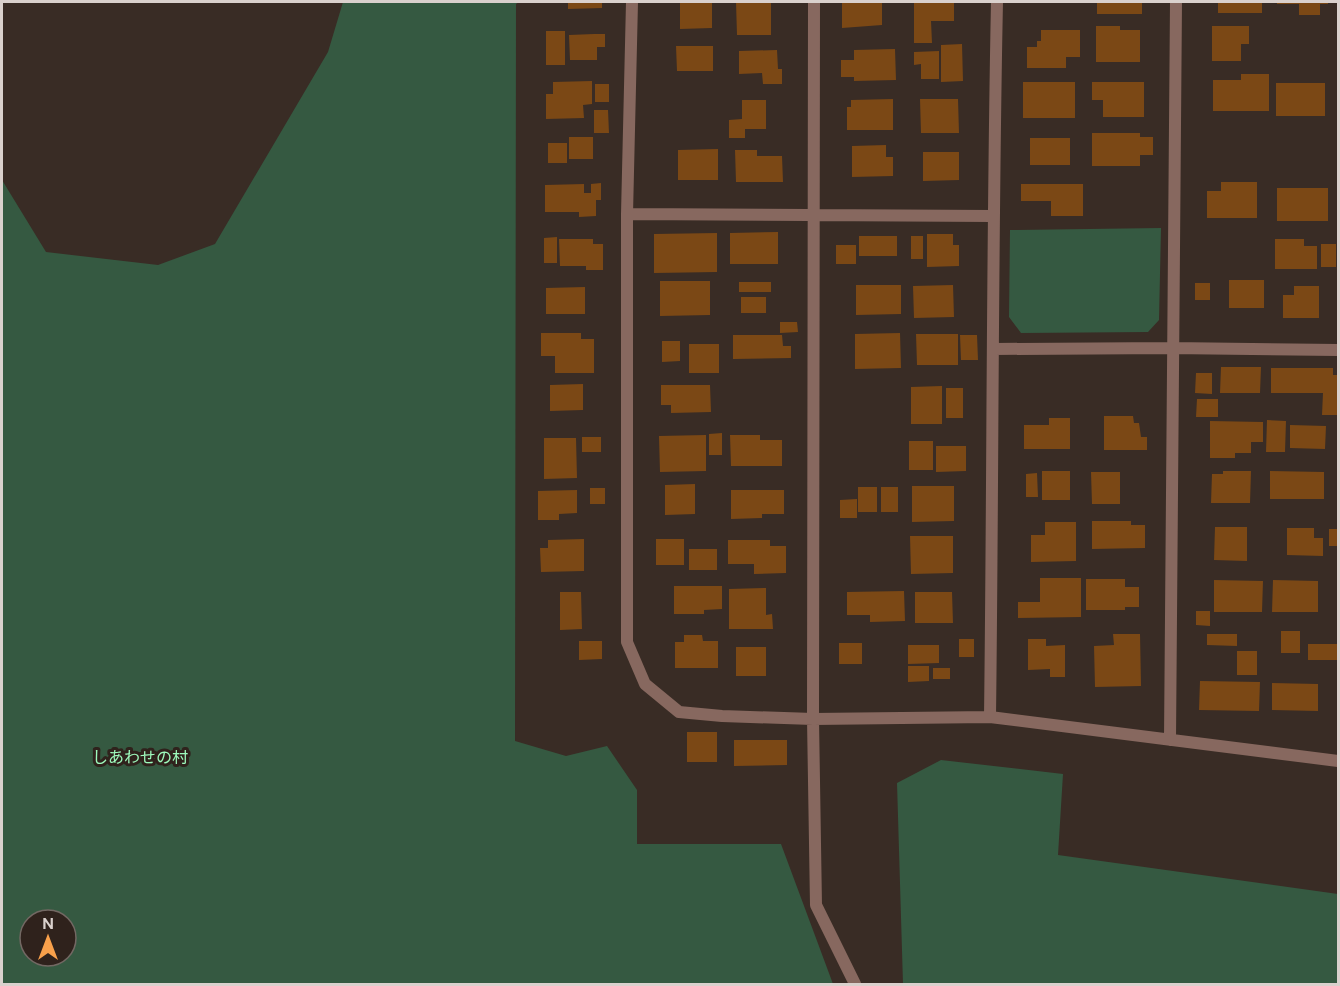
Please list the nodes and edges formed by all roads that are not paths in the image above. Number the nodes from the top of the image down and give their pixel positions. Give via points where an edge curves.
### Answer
1 (632, 2) edge
2 (814, 2) edge
3 (997, 2) edge
4 (1176, 2) edge
5 (627, 214) junction
6 (813, 215) junction
7 (993, 216) junction
8 (1171, 348) junction
9 (994, 349) junction
10 (1338, 350) edge
11 (990, 717) junction
12 (813, 719) junction
13 (1170, 740) junction
14 (1338, 760) edge
15 (855, 984) edge

1 - 5 street
2 - 6 street
3 - 7 street
4 - 8 street
5 - 6 street
5 - 12 street via 627,642 645,684 679,712
6 - 7 street
6 - 12 street
7 - 9 street
8 - 9 street
8 - 10 street
8 - 13 street
9 - 11 street
11 - 12 street
11 - 13 street
12 - 15 street via 816,905
13 - 14 street

